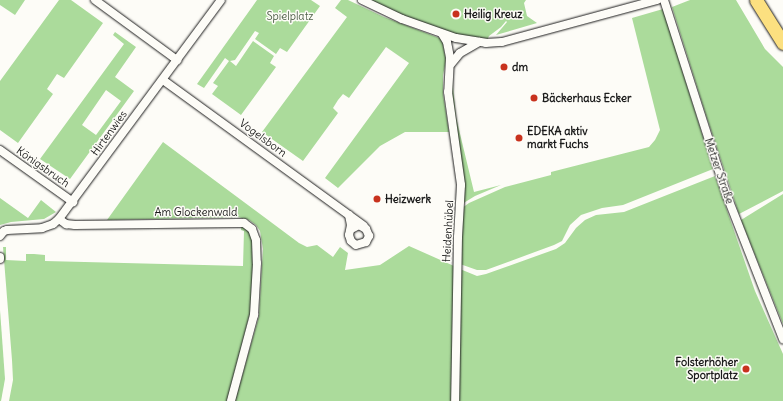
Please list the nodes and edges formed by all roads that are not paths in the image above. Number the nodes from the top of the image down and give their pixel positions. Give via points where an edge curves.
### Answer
1 (95, 0) edge
2 (221, 0) edge
3 (362, 0) edge
4 (657, 0) edge
5 (664, 0) edge
6 (756, 0) edge
7 (442, 34) junction
8 (479, 42) junction
9 (783, 43) edge
10 (177, 60) junction
11 (451, 64) junction
12 (163, 80) junction
13 (0, 150) edge
14 (73, 202) junction
15 (349, 215) junction
16 (59, 219) junction
17 (364, 226) junction
18 (351, 229) junction
19 (0, 236) edge
20 (783, 339) edge
21 (231, 401) edge
22 (455, 401) edge

1 - 10 street
2 - 10 street, Hirtenwies
3 - 7 street
4 - 8 street via 502,42
5 - 20 street, Metzer Straße via 727,196
6 - 9 main road
7 - 8 street
7 - 11 street, Heidenhübel via 447,42
8 - 11 street via 460,53
10 - 12 street, Hirtenwies
11 - 22 street, Heidenhübel via 448,92 461,186
12 - 14 street, Hirtenwies
12 - 15 street, Vogelsborn
13 - 14 street, Königsbruch
14 - 16 street, Hirtenwies
15 - 17 street, Vogelsborn
15 - 18 street
16 - 19 street via 42,228 8,230
16 - 21 street, Am Glockenwald via 66,224 75,225 238,223 252,229 256,240 257,263 254,315
17 - 18 street
17 - 18 street via 369,236 366,242 360,245 351,241

